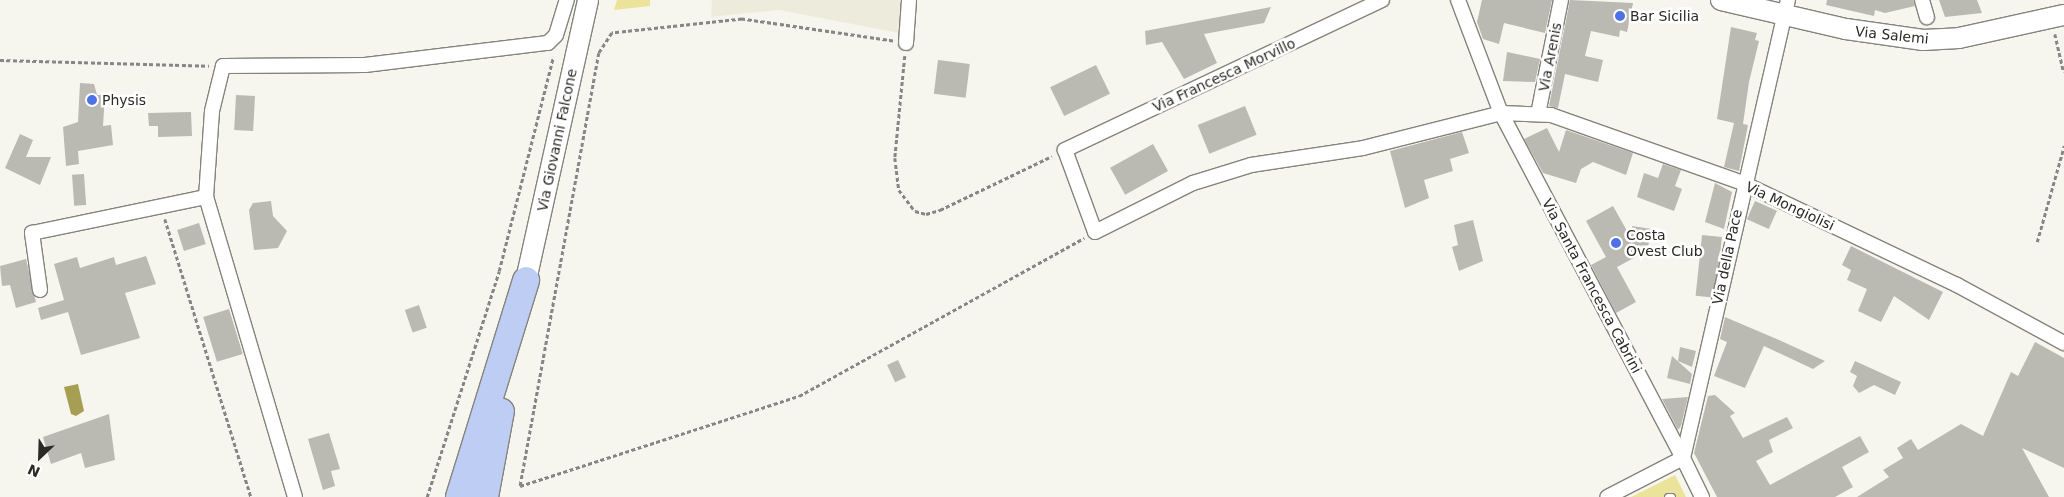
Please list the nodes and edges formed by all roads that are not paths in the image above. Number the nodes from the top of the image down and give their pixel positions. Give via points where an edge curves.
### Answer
1 (567, 0) edge
2 (588, 0) edge
3 (910, 0) edge
4 (1382, 0) edge
5 (1458, 0) edge
6 (1561, 0) edge
7 (1721, 0) edge
8 (1922, 0) edge
9 (1787, 7) edge
10 (2057, 16) edge
11 (1927, 17) dead end
12 (906, 43) road end
13 (1501, 113) junction
14 (1538, 114) junction
15 (1743, 184) junction
16 (206, 197) junction
17 (1095, 232) joint
18 (526, 280) junction
19 (40, 290) dead end
20 (2064, 343) edge
21 (1683, 458) junction
22 (295, 497) edge
23 (459, 497) edge
24 (473, 497) edge
25 (485, 497) edge
26 (1606, 497) edge
27 (1702, 497) edge

1 - 16 street via 556,35 548,43 365,66 223,66 212,111
2 - 18 main road, Via Giovanni Falcone
3 - 12 street
4 - 17 street, Via Francesca Morvillo via 1065,150
5 - 13 street, Via Santa Francesca Cabrini
6 - 14 street, Via Arenis
7 - 9 main road, Via Salemi
8 - 11 street
9 - 10 main road, Via Salemi via 1886,37 1924,40 1959,38
9 - 15 street, Via della Pace
13 - 14 street, Via Mongiolisi
13 - 17 street, Via Mongiolisi via 1363,148 1251,165 1193,183
13 - 21 street, Via Santa Francesca Cabrini
14 - 15 street, Via Mongiolisi via 1586,124
15 - 20 street, Via Mongiolisi via 1957,285
15 - 21 street, Via della Pace
16 - 19 street via 32,233
16 - 22 street
18 - 23 highway
18 - 24 highway
18 - 25 highway
21 - 26 street
21 - 27 street

